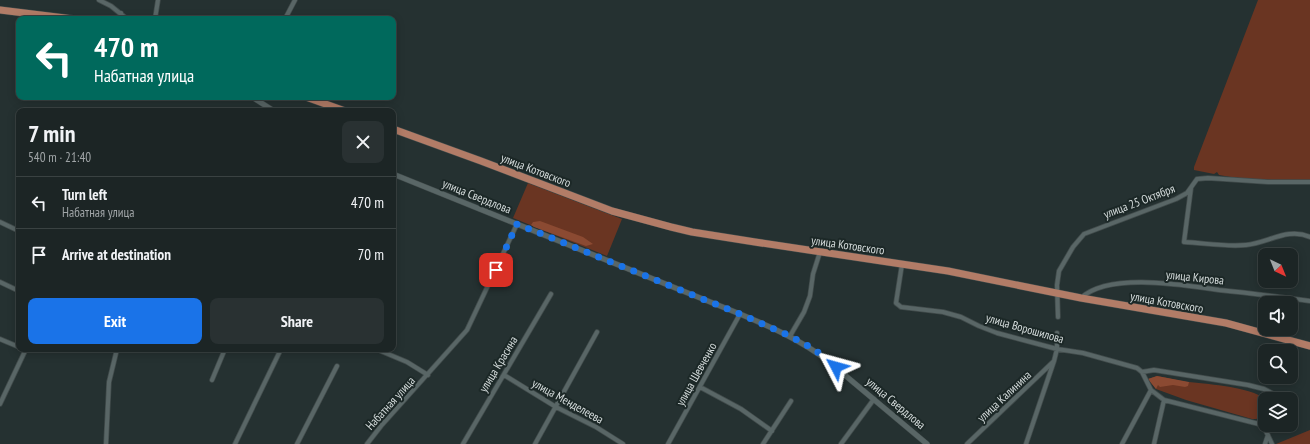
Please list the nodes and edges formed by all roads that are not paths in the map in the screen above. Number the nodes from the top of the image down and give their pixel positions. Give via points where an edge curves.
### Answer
1 (99, 0) edge
2 (158, 0) edge
3 (295, 0) edge
4 (0, 10) edge
5 (121, 13) junction
6 (49, 16) edge
7 (120, 16) edge
8 (124, 16) edge
9 (155, 16) edge
10 (286, 16) edge
11 (257, 100) edge
12 (314, 100) edge
13 (269, 108) edge
14 (337, 108) edge
15 (396, 130) edge
16 (396, 175) edge
17 (1310, 182) edge
18 (1191, 187) junction
19 (0, 222) edge
20 (517, 224) junction
21 (16, 230) edge
22 (1310, 237) edge
23 (820, 252) junction
24 (902, 264) junction
25 (0, 282) edge
26 (16, 290) edge
27 (1057, 293) junction
28 (551, 294) dead end
29 (1081, 298) junction
30 (1310, 301) edge
31 (740, 314) junction
32 (1058, 317) dead end
33 (597, 332) dead end
34 (1057, 333) dead end
35 (790, 336) junction
36 (0, 339) edge
37 (1310, 346) edge
38 (16, 347) edge
39 (1057, 349) junction
40 (23, 352) edge
41 (116, 352) edge
42 (224, 352) edge
43 (280, 352) edge
44 (383, 352) edge
45 (1054, 361) junction
46 (337, 366) dead end
47 (1142, 372) junction
48 (428, 375) junction
49 (504, 375) junction
50 (212, 380) dead end
51 (700, 387) junction
52 (1151, 390) junction
53 (1268, 392) edge
54 (1, 397) edge
55 (874, 399) junction
56 (1164, 400) junction
57 (791, 401) dead end
58 (0, 404) edge
59 (556, 407) junction
60 (1258, 424) edge
61 (772, 431) junction
62 (1266, 432) edge
63 (1268, 435) junction
64 (106, 444) edge
65 (235, 444) edge
66 (297, 444) edge
67 (367, 444) edge
68 (463, 444) edge
69 (535, 444) edge
70 (623, 444) edge
71 (668, 444) edge
72 (763, 444) edge
73 (841, 444) edge
74 (927, 444) edge
75 (968, 444) edge
76 (1026, 444) edge
77 (1122, 444) edge
78 (1154, 444) edge
79 (1265, 444) edge
80 (1272, 444) edge

1 - 5 street
2 - 9 street
3 - 10 street
4 - 6 highway
5 - 7 street
5 - 8 street
11 - 13 street
12 - 14 highway
15 - 23 highway, улица Котовского via 628,216 692,232
16 - 20 street, улица Свердлова
17 - 18 street, улица 25 Октября via 1197,178
18 - 22 street via 1184,242 1247,245 1289,233 1305,234
18 - 27 street, улица 25 Октября via 1187,193 1176,199 1084,234 1059,271
19 - 21 street
20 - 31 street, улица Свердлова
20 - 48 street, Набатная улица via 467,330
23 - 24 highway, улица Котовского
23 - 35 street via 810,296
24 - 27 highway, улица Котовского
24 - 39 street, улица Ворошилова via 896,302 900,307 943,312 997,333
25 - 26 street
27 - 29 highway, улица Котовского
27 - 32 street, улица 25 Октября
28 - 49 street, улица Красина
29 - 30 street, улица Кирова via 1100,287 1143,283
29 - 37 highway, улица Котовского via 1226,323
31 - 35 street, улица Свердлова
31 - 51 street, улица Шевченко
33 - 59 street
34 - 39 street
35 - 55 street, улица Свердлова via 814,349
36 - 38 street
39 - 45 street
39 - 47 street, улица Ворошилова via 1113,361
40 - 54 street
41 - 64 street via 109,382
42 - 50 street
43 - 65 street
44 - 48 street, Набатная улица
45 - 75 street, улица Калинина
45 - 76 street
46 - 66 street
47 - 52 street
47 - 53 street, улица Ворошилова via 1154,370 1248,384
48 - 67 street, Набатная улица
49 - 59 street, улица Менделеева
49 - 68 street, улица Красина
51 - 61 street via 741,409
51 - 71 street, улица Шевченко
52 - 56 street
52 - 77 street
54 - 58 street
55 - 73 street
55 - 74 street, улица Свердлова
56 - 60 street
56 - 78 street
57 - 61 street
59 - 69 street
59 - 70 street, улица Менделеева
61 - 72 street
62 - 63 street
63 - 79 street
63 - 80 street

